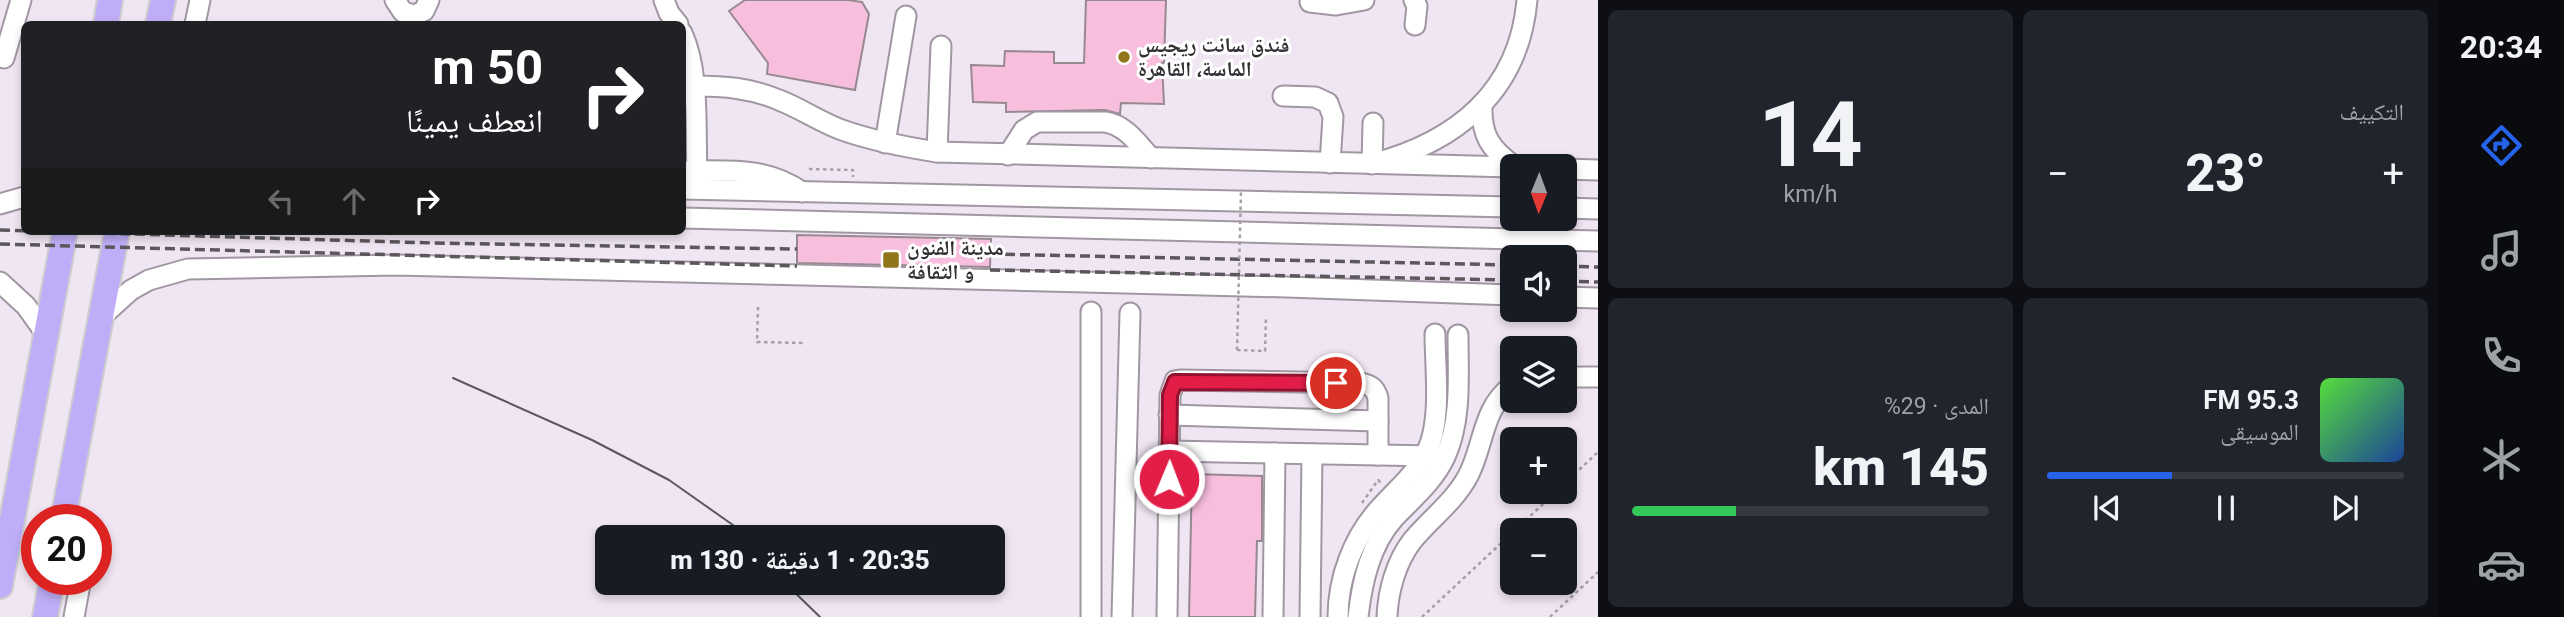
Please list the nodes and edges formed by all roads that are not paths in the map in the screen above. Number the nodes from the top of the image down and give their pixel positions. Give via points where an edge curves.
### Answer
1 (21, 0) edge
2 (110, 0) edge
3 (163, 0) edge
4 (200, 0) edge
5 (395, 0) edge
6 (429, 0) edge
7 (1364, 0) edge
8 (1414, 0) edge
9 (1527, 0) edge
10 (1310, 2) dead end
11 (906, 16) dead end
12 (414, 20) edge
13 (106, 21) edge
14 (159, 21) edge
15 (196, 21) edge
16 (1415, 25) dead end
17 (941, 46) dead end
18 (686, 53) edge
19 (4, 58) dead end
20 (694, 86) junction
21 (1283, 96) dead end
22 (1482, 105) junction
23 (1373, 123) dead end
24 (689, 134) edge
25 (885, 144) junction
26 (937, 152) junction
27 (1008, 155) junction
28 (1500, 157) edge
29 (1151, 158) junction
30 (1330, 163) junction
31 (1372, 164) junction
32 (1500, 167) edge
33 (1577, 169) edge
34 (1598, 170) edge
35 (690, 171) edge
36 (686, 189) edge
37 (803, 193) junction
38 (21, 198) edge
39 (0, 204) edge
40 (1500, 207) edge
41 (1577, 208) edge
42 (1598, 209) edge
43 (686, 218) edge
44 (64, 235) edge
45 (116, 235) edge
46 (1598, 241) edge
47 (0, 282) edge
48 (1500, 295) edge
49 (1577, 297) edge
50 (1598, 298) edge
51 (1091, 312) dead end
52 (1130, 313) dead end
53 (101, 317) junction
54 (46, 334) junction
55 (1435, 334) dead end
56 (1458, 335) dead end
57 (1577, 377) edge
58 (1598, 377) edge
59 (1500, 398) edge
60 (1169, 415) junction
61 (1378, 421) junction
62 (1169, 451) junction
63 (1275, 453) junction
64 (1312, 454) junction
65 (1378, 455) junction
66 (1424, 456) junction
67 (1445, 456) junction
68 (66, 504) edge
69 (0, 586) edge
70 (49, 595) edge
71 (79, 595) edge
72 (45, 617) edge
73 (74, 617) edge
74 (1091, 617) edge
75 (1122, 617) edge
76 (1167, 617) edge
77 (1273, 617) edge
78 (1310, 617) edge
79 (1338, 617) edge
80 (1358, 617) edge
81 (1387, 617) edge

1 - 19 street
2 - 13 main road
3 - 14 main road
4 - 15 street
5 - 12 street
6 - 12 street
7 - 10 street via 1336,5
8 - 16 street
9 - 22 street via 1512,61
11 - 25 street
17 - 26 street
18 - 20 street
20 - 24 street
20 - 25 street via 755,91 841,130
21 - 30 street via 1315,97 1328,103 1333,117
22 - 28 street via 1488,141
22 - 31 street via 1424,147
23 - 31 street
24 - 35 street
25 - 26 street
26 - 27 street
27 - 29 street
27 - 29 street via 1032,124 1094,122 1120,126
29 - 30 street
30 - 31 street
31 - 32 street
33 - 34 street
35 - 37 street via 772,175
36 - 37 street
37 - 40 street
38 - 39 street
41 - 42 street
43 - 46 street
44 - 54 main road
45 - 53 main road
47 - 54 street via 26,306
48 - 53 street via 383,265 188,269 131,290
49 - 50 street
51 - 74 street
52 - 75 street
53 - 68 main road
54 - 69 main road
55 - 66 street via 1436,414
56 - 67 street via 1455,420
57 - 58 street
59 - 81 street via 1457,493 1402,558
60 - 61 street
60 - 61 street via 1171,386 1182,380 1361,383 1376,390
60 - 62 street
61 - 65 street
62 - 63 street
62 - 76 street
63 - 64 street
63 - 77 street
64 - 65 street
64 - 78 street
65 - 66 street
66 - 67 street
66 - 79 street via 1353,548 1341,585
67 - 80 street via 1436,475 1379,539 1368,565
70 - 72 main road
71 - 73 street

